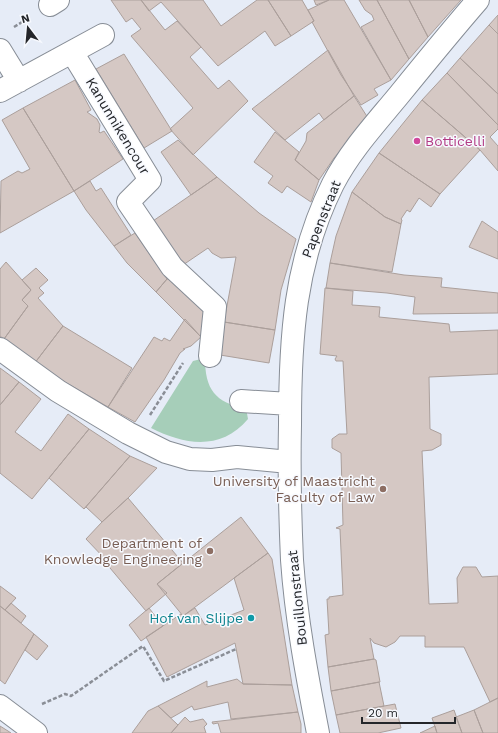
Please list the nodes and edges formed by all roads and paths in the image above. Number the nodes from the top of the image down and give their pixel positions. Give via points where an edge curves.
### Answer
1 (478, 0) edge
2 (54, 3) edge
3 (12, 28) dead end
4 (103, 35) dead end
5 (0, 50) edge
6 (72, 52) junction
7 (19, 81) junction
8 (0, 91) edge
9 (0, 349) edge
10 (210, 356) dead end
11 (185, 360) dead end
12 (241, 401) dead end
13 (290, 404) junction
14 (136, 437) junction
15 (289, 462) junction
16 (236, 649) dead end
17 (41, 704) dead end
18 (0, 706) edge
19 (36, 733) edge
20 (318, 733) edge

1 - 13 street, Papenstraat via 348,160 326,200 299,279 292,335
2 - 3 path
4 - 6 street
5 - 7 street
6 - 7 street
6 - 10 street, Kanunnikencour via 150,180 128,202 172,267 216,307
7 - 8 street
9 - 14 street via 58,391
11 - 14 path
12 - 13 street
13 - 15 street, Papenstraat
14 - 15 street via 166,452 190,459 237,457
15 - 20 street, Bouillonstraat via 292,561 298,615
16 - 17 path via 164,681 143,646 71,696 65,694
18 - 19 street

